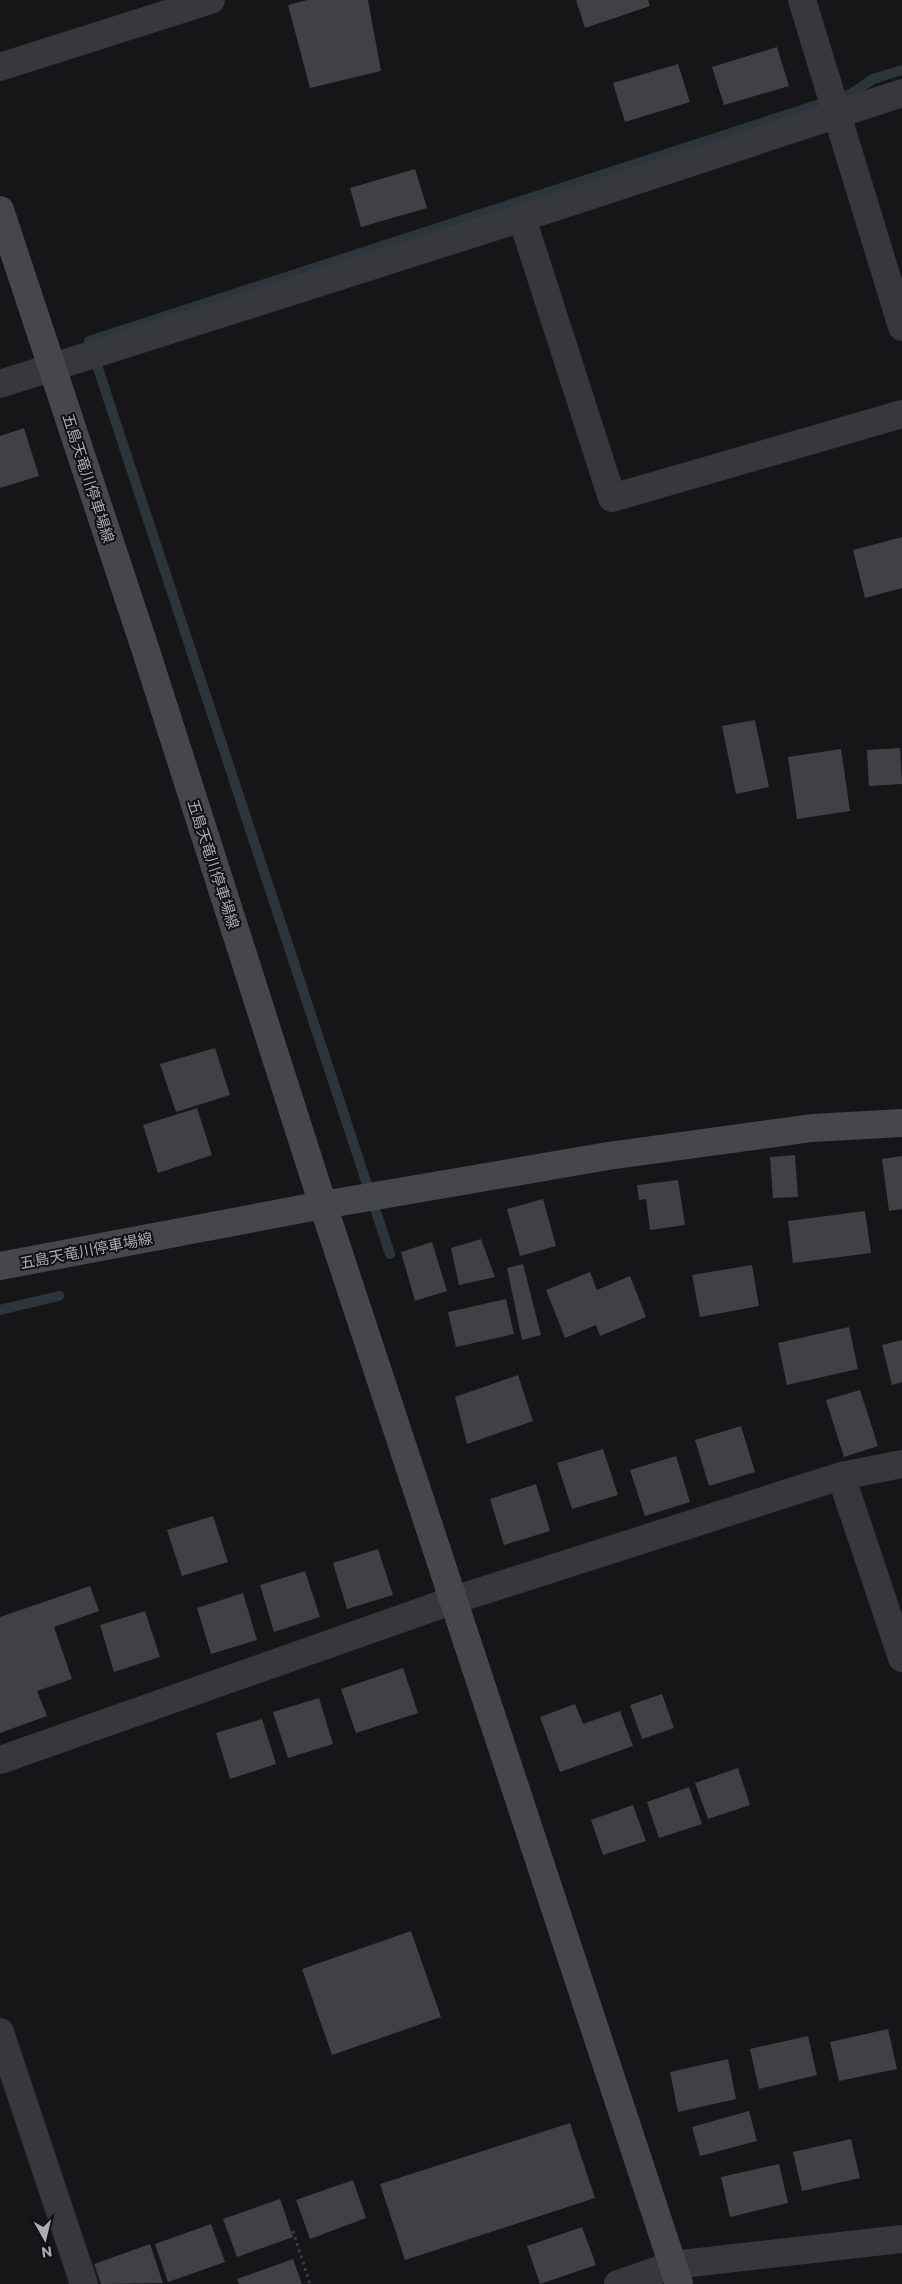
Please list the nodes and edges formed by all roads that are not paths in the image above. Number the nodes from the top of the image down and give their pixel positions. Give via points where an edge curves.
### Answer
1 (211, 0) edge
2 (802, 0) edge
3 (0, 68) edge
4 (902, 93) edge
5 (838, 116) junction
6 (0, 210) edge
7 (522, 218) junction
8 (902, 327) edge
9 (53, 366) junction
10 (0, 384) edge
11 (902, 414) edge
12 (902, 1123) edge
13 (323, 1205) junction
14 (0, 1266) edge
15 (902, 1464) edge
16 (841, 1476) junction
17 (454, 1600) junction
18 (902, 1658) edge
19 (0, 1760) edge
20 (0, 2032) edge
21 (902, 2239) edge
22 (676, 2275) edge
23 (84, 2284) edge
24 (618, 2284) edge

1 - 3 street
2 - 5 street
4 - 5 street
5 - 7 street
5 - 8 street
6 - 9 street, 五島天竜川停車場線
7 - 9 street
7 - 11 street via 612,498
9 - 10 street
9 - 13 street, 五島天竜川停車場線
12 - 13 street via 812,1128 608,1156
13 - 14 street, 五島天竜川停車場線
13 - 17 street
15 - 16 street
16 - 17 street
16 - 18 street
17 - 19 street
17 - 22 street
20 - 23 street
21 - 22 street
22 - 24 street

